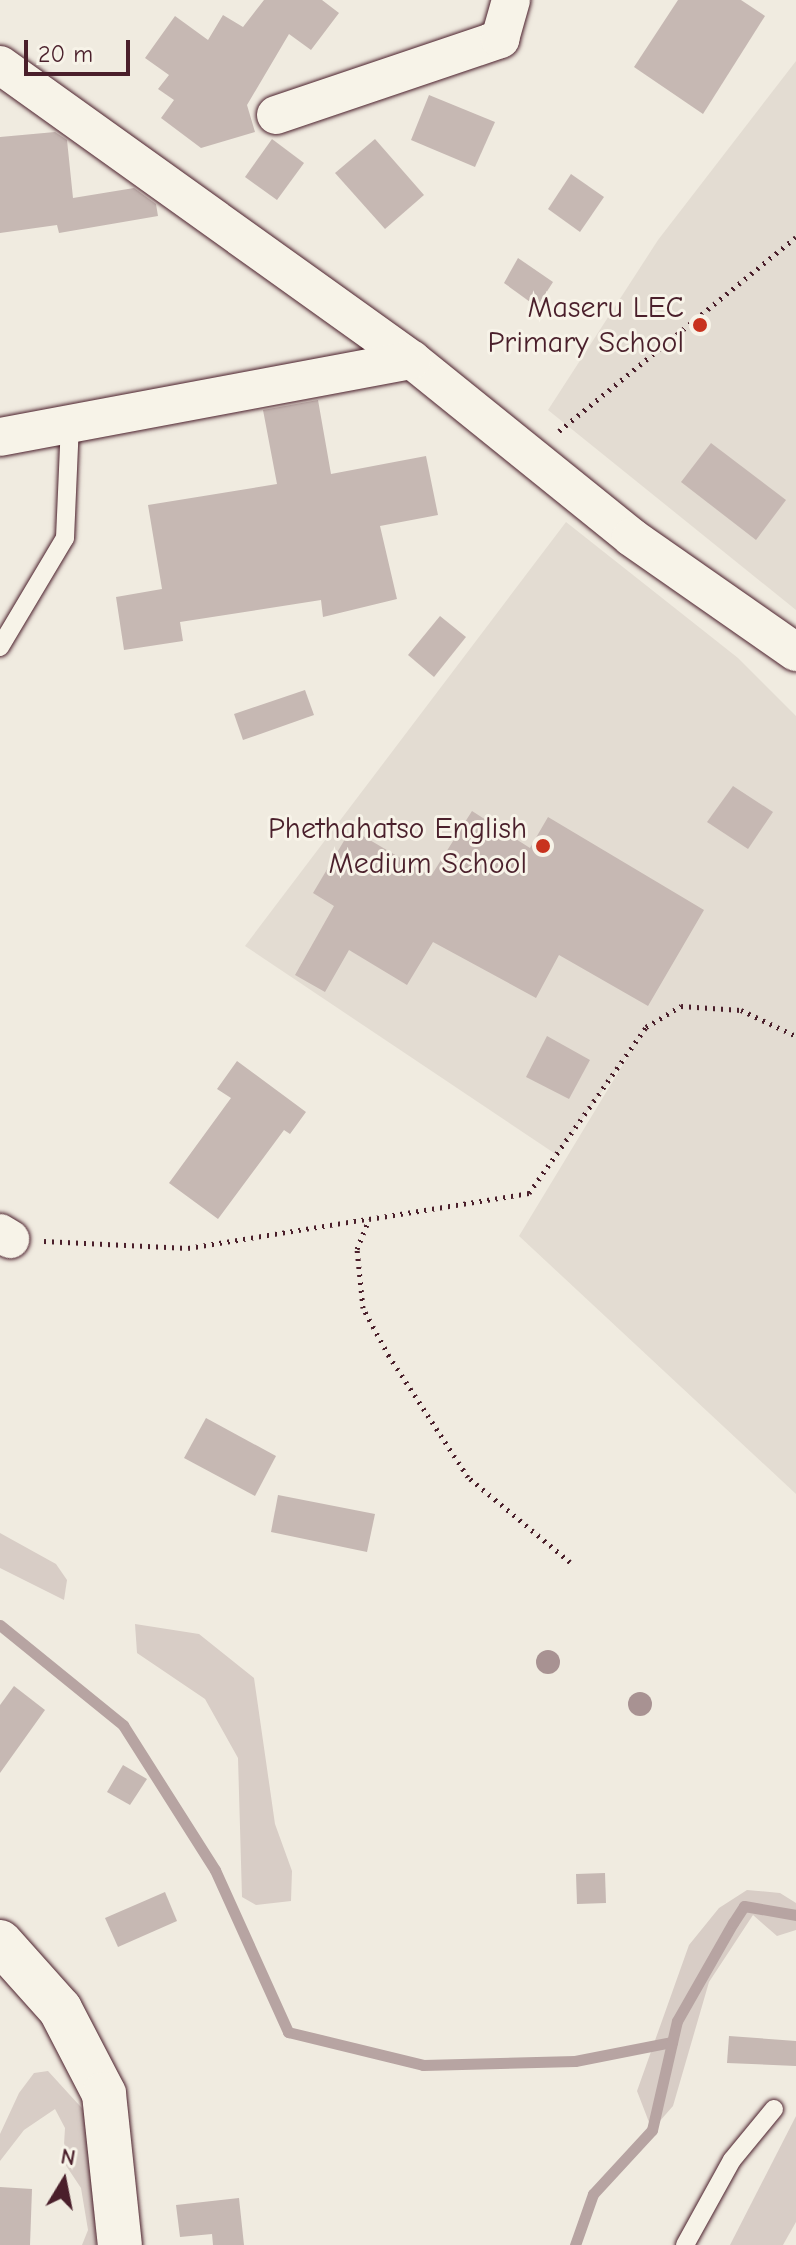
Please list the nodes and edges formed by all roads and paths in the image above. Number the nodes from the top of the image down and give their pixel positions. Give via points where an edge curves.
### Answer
1 (511, 0) edge
2 (0, 65) edge
3 (276, 115) dead end
4 (796, 237) edge
5 (412, 360) junction
6 (70, 422) junction
7 (0, 437) edge
8 (531, 456) junction
9 (0, 647) edge
10 (796, 652) edge
11 (796, 1036) edge
12 (369, 1219) junction
13 (5, 1236) edge
14 (570, 1562) dead end
15 (0, 1942) edge
16 (774, 2109) dead end
17 (120, 2245) edge
18 (685, 2245) edge

1 - 3 street via 500,39
2 - 5 street
4 - 8 path
5 - 6 street
5 - 8 street
6 - 7 street
6 - 9 lane via 65,538
8 - 10 street
11 - 12 path via 741,1010 681,1006 646,1027 529,1193
12 - 13 path via 188,1248
12 - 14 path via 357,1249 363,1308 389,1356 468,1477
15 - 17 street via 60,2009 104,2094
16 - 18 lane via 732,2160

